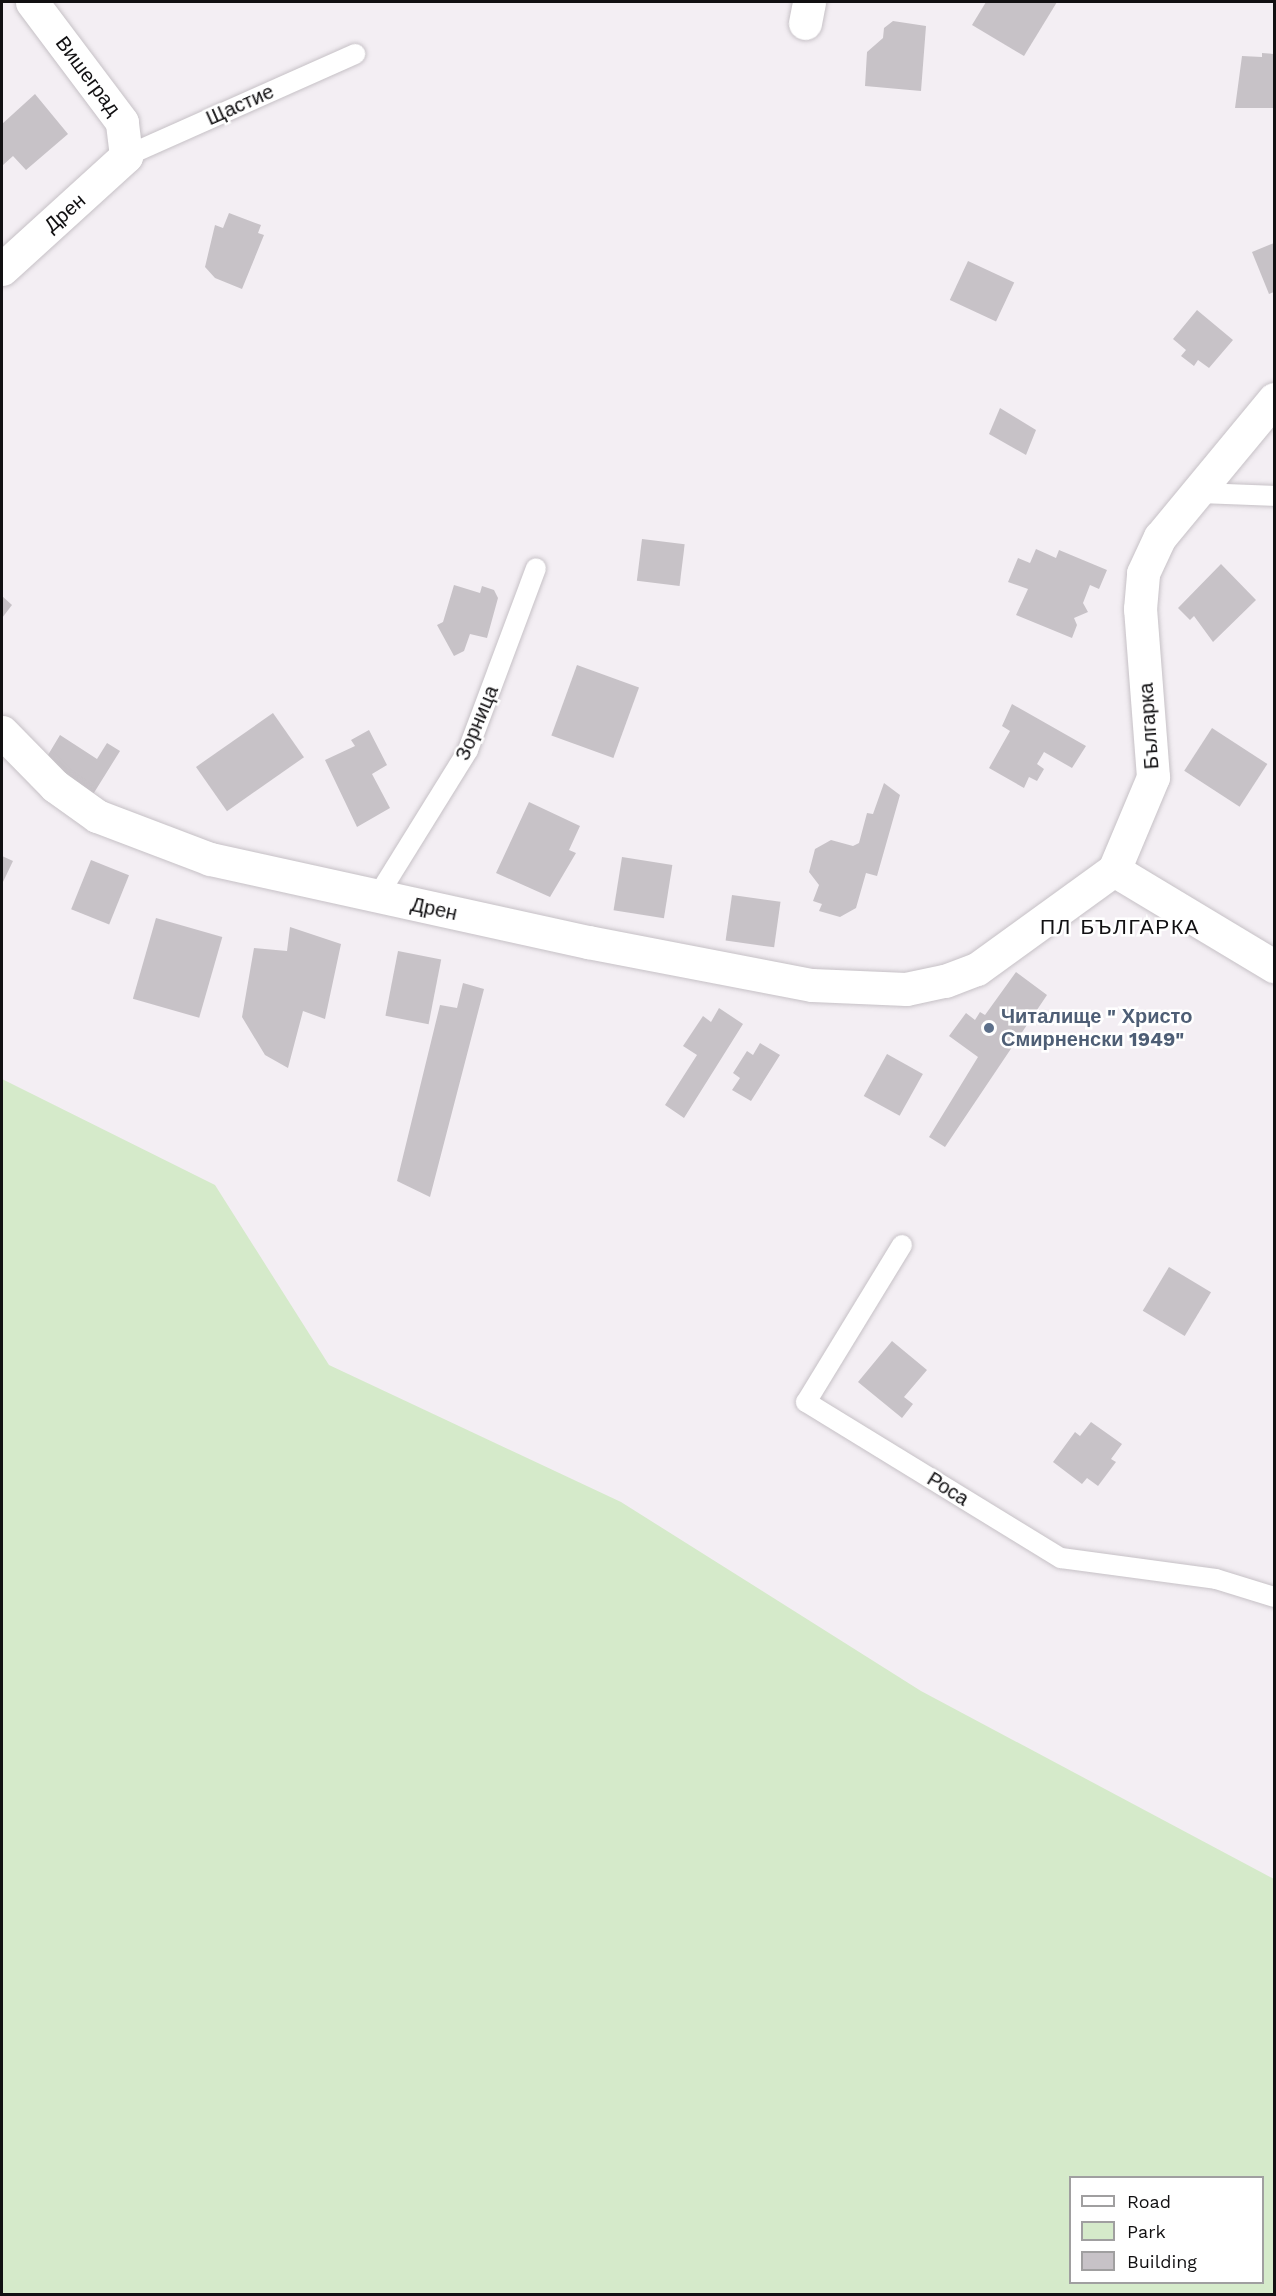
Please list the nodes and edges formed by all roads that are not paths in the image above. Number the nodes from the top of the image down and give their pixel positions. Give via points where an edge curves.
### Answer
1 (32, 2) edge
2 (355, 54) dead end
3 (126, 156) junction
4 (2, 269) edge
5 (1275, 399) edge
6 (1197, 493) junction
7 (1275, 496) edge
8 (536, 568) dead end
9 (2, 732) edge
10 (1114, 870) junction
11 (377, 897) junction
12 (1275, 966) edge
13 (902, 1245) dead end
14 (1275, 1597) edge

1 - 3 street, Вишеград via 122,122
2 - 3 lane, Щастие
3 - 4 street, Дрен
5 - 6 street
6 - 7 lane
6 - 10 street, Българка via 1160,537 1143,573 1140,609 1153,777
8 - 11 lane, Зорница via 468,750
9 - 11 street, Дрен via 55,786 97,816 135,833 210,860
10 - 11 street, Дрен via 977,969 906,989 812,985
10 - 12 street
13 - 14 lane, Роса via 806,1402 1061,1558 1216,1579

